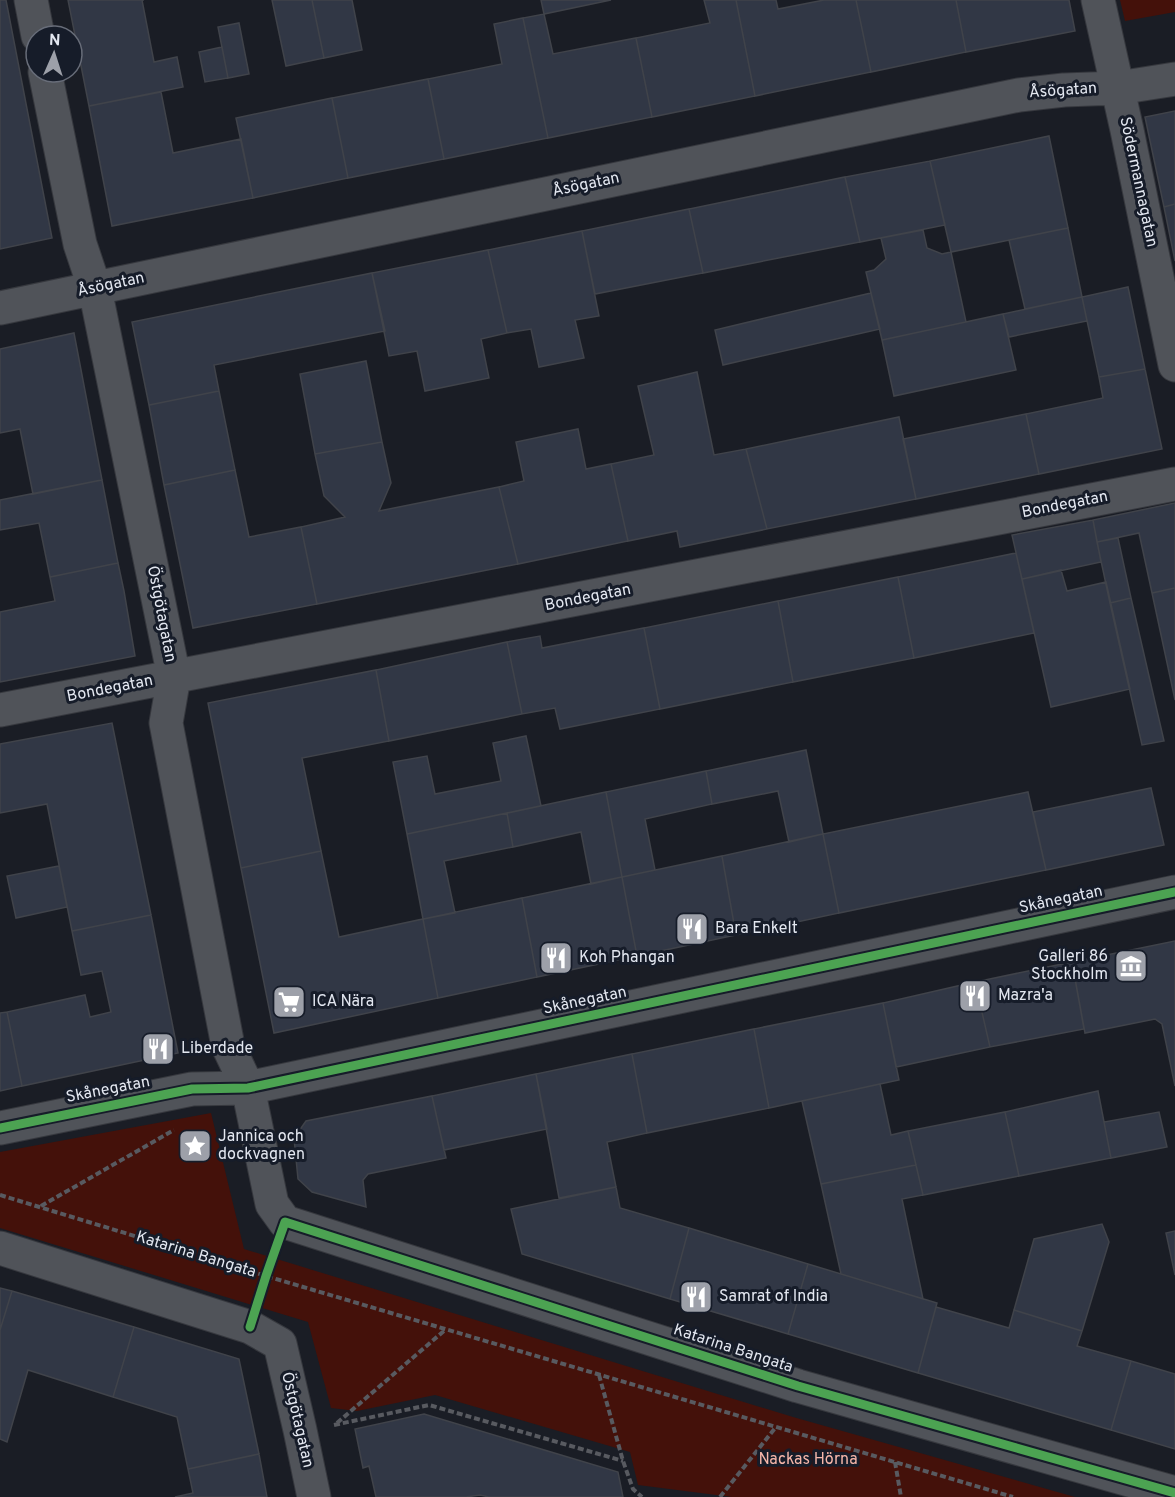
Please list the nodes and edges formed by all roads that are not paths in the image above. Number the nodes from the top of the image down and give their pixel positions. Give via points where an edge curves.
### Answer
1 (31, 0) edge
2 (1098, 0) edge
3 (36, 24) edge
4 (1175, 79) edge
5 (47, 84) edge
6 (1118, 88) junction
7 (95, 289) junction
8 (0, 308) edge
9 (1175, 365) edge
10 (1175, 484) edge
11 (174, 677) junction
12 (0, 710) edge
13 (1175, 892) edge
14 (248, 1088) junction
15 (0, 1128) edge
16 (285, 1222) joint
17 (0, 1248) edge
18 (1175, 1493) edge
19 (314, 1497) edge

1 - 3 street
2 - 6 street, Södermannagatan
4 - 6 street, Åsögatan
5 - 7 street, Östgötagatan via 80,244
6 - 7 street, Åsögatan via 1019,94
6 - 9 street, Södermannagatan
7 - 8 street, Åsögatan
7 - 11 street, Östgötagatan
10 - 11 street, Bondegatan
11 - 12 street, Bondegatan
11 - 14 street, Östgötagatan via 166,723 228,1046
13 - 14 street, Skånegatan
14 - 15 street, Skånegatan via 192,1089
14 - 16 street, Östgötagatan via 272,1204
16 - 18 street, Katarina Bangata via 798,1386
17 - 19 street, Östgötagatan via 250,1326 280,1344

